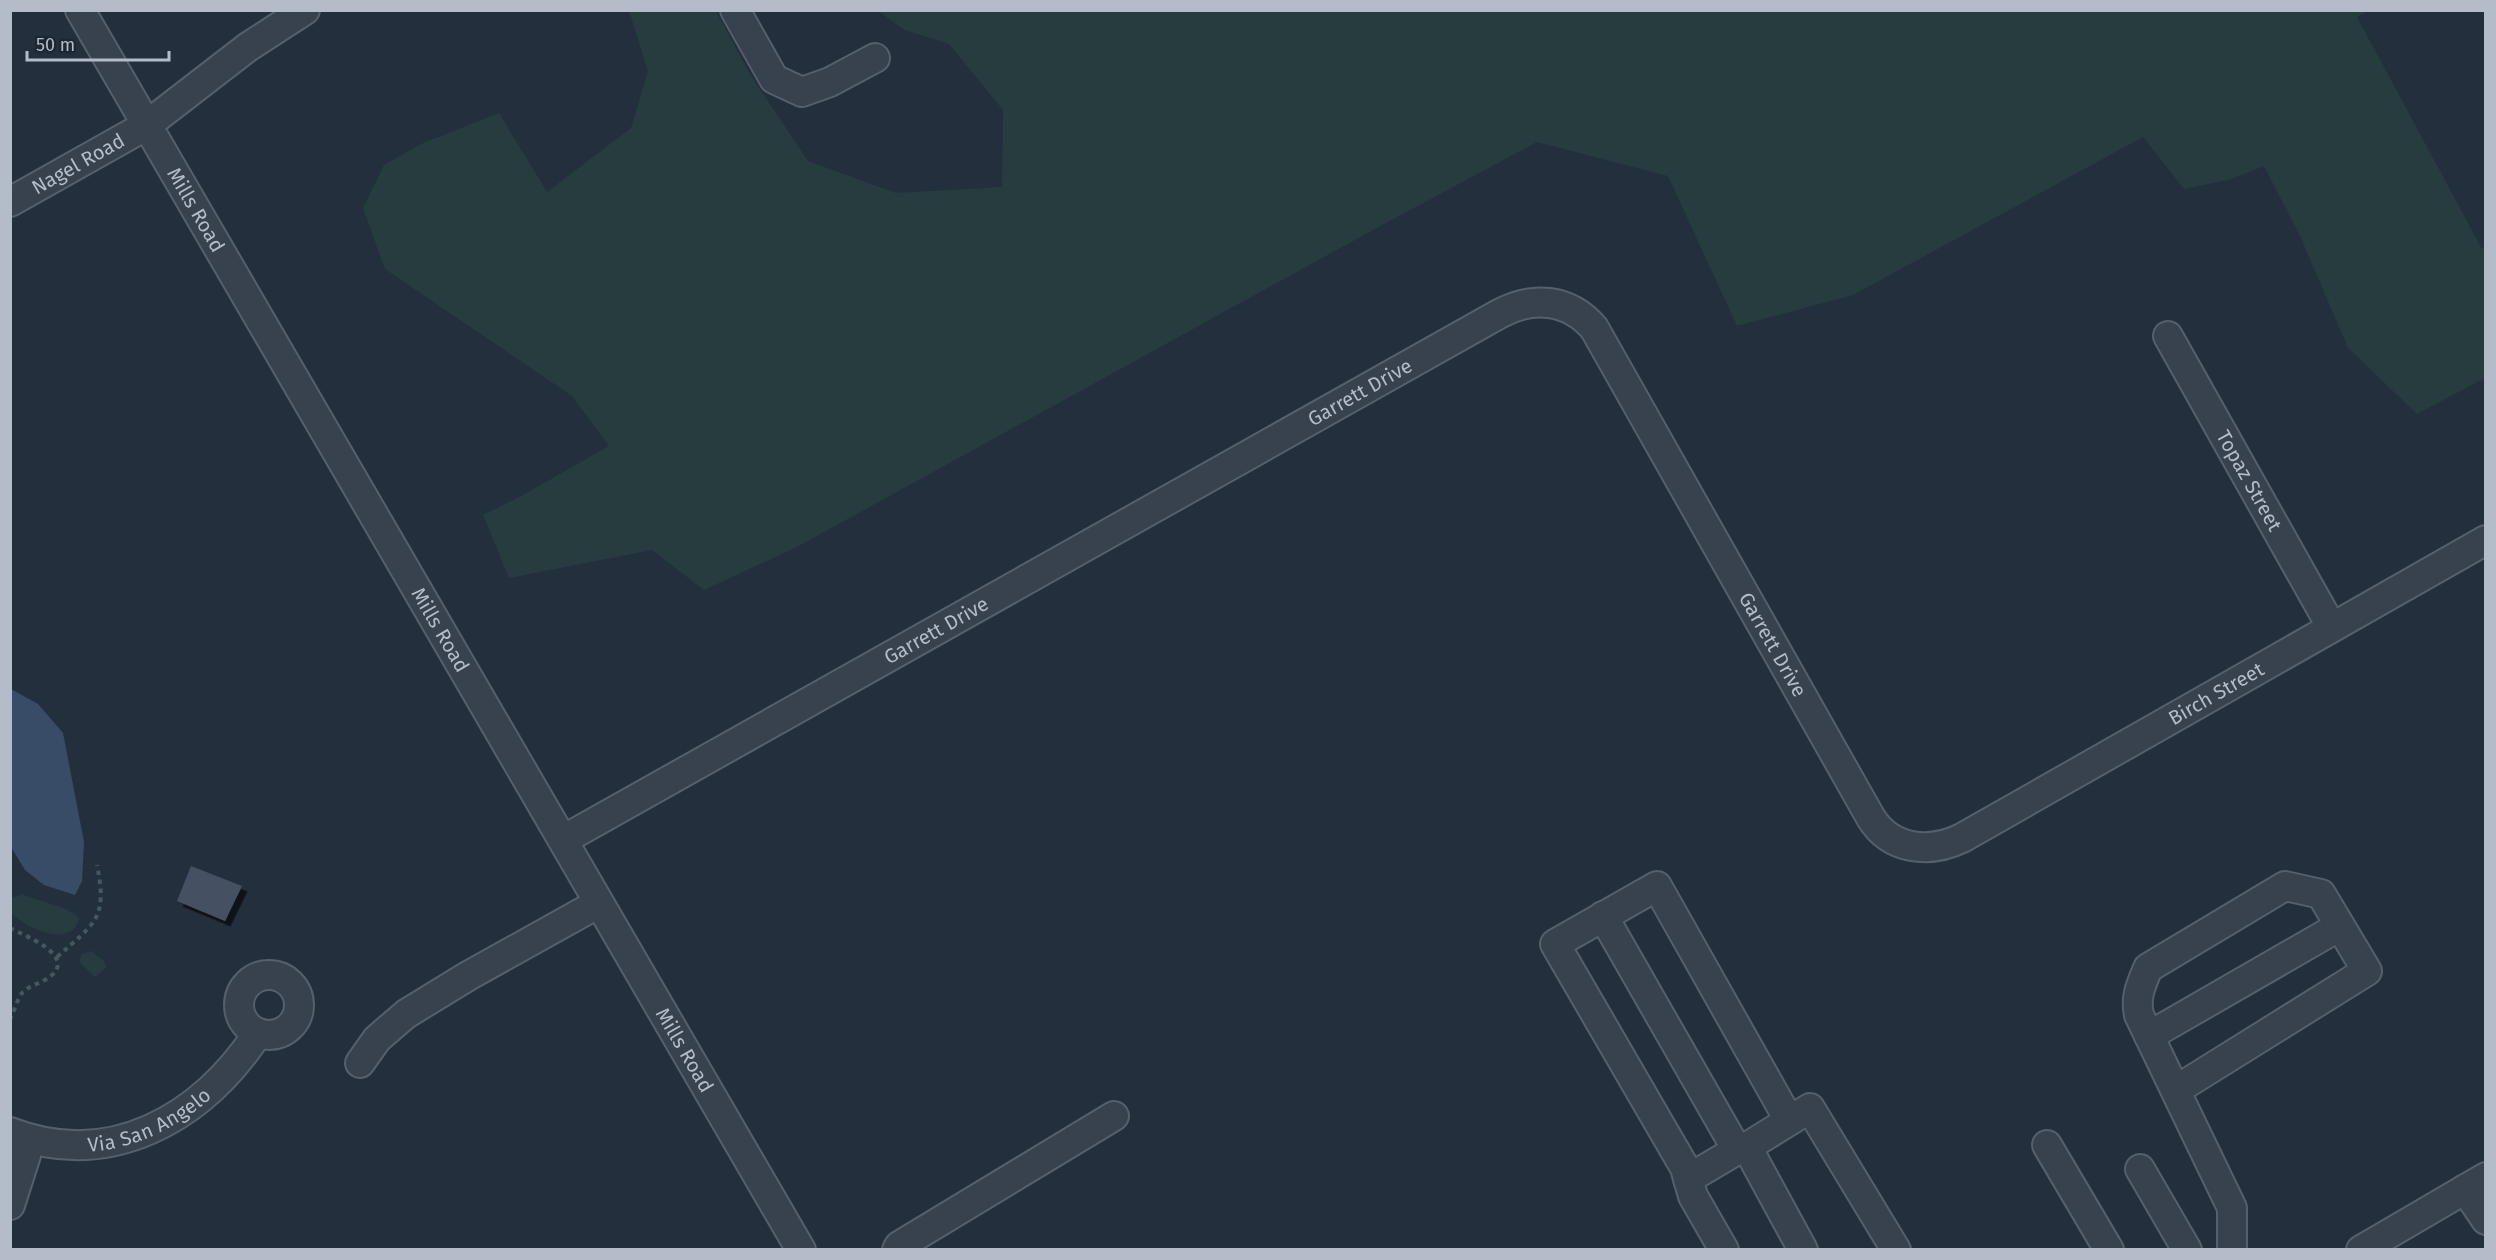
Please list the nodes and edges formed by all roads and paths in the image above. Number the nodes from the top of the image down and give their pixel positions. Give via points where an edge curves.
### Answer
1 (80, 10) edge
2 (305, 10) edge
3 (735, 10) edge
4 (875, 58) dead end
5 (147, 125) junction
6 (10, 202) edge
7 (2168, 336) dead end
8 (2486, 540) edge
9 (2331, 626) junction
10 (563, 840) junction
11 (1944, 846) joint
12 (97, 865) dead end
13 (599, 903) junction
14 (1603, 916) junction
15 (2340, 926) junction
16 (10, 928) edge
17 (57, 957) junction
18 (10, 1019) edge
19 (258, 1033) dead end
20 (2149, 1035) junction
21 (360, 1063) dead end
22 (2176, 1090) junction
23 (1114, 1116) dead end
24 (1789, 1120) junction
25 (14, 1140) edge
26 (2047, 1144) dead end
27 (1742, 1149) junction
28 (2140, 1170) dead end
29 (1688, 1179) junction
30 (2475, 1183) edge
31 (10, 1205) edge
32 (2486, 1220) edge
33 (801, 1250) edge
34 (897, 1250) edge
35 (1724, 1250) edge
36 (1803, 1250) edge
37 (1896, 1250) edge
38 (2109, 1250) edge
39 (2187, 1250) edge
40 (2232, 1250) edge
41 (2361, 1250) edge

1 - 5 street, Mills Road
2 - 5 street, Nagel Road
3 - 4 street via 774,79 802,92
5 - 6 street, Nagel Road
5 - 10 street, Mills Road
7 - 9 street, Topaz Street
8 - 9 street, Birch Street
9 - 11 street, Birch Street
10 - 11 street, Garrett Drive via 1499,314 1521,304 1541,301 1571,310 1594,328 1875,824 1889,838 1905,845
10 - 13 street, Mills Road
12 - 17 path via 102,906 95,923
13 - 21 street via 406,1014 377,1039
13 - 33 street, Mills Road
14 - 24 street via 1657,886
14 - 27 street
14 - 29 street via 1555,944
15 - 20 street
15 - 20 street via 2321,894 2285,886 2148,969 2136,1002
15 - 22 street via 2367,971
16 - 17 path
17 - 18 path via 58,966 53,974 22,993
19 - 25 street, Via San Angelo via 211,1091 154,1127 123,1139 94,1144
20 - 22 street
22 - 40 street via 2232,1208
23 - 34 street
24 - 27 street
24 - 37 street via 1810,1108
25 - 31 street via 26,1155
26 - 38 street
27 - 29 street
27 - 36 street
28 - 39 street
29 - 35 street via 1693,1196
30 - 32 street
30 - 41 street

